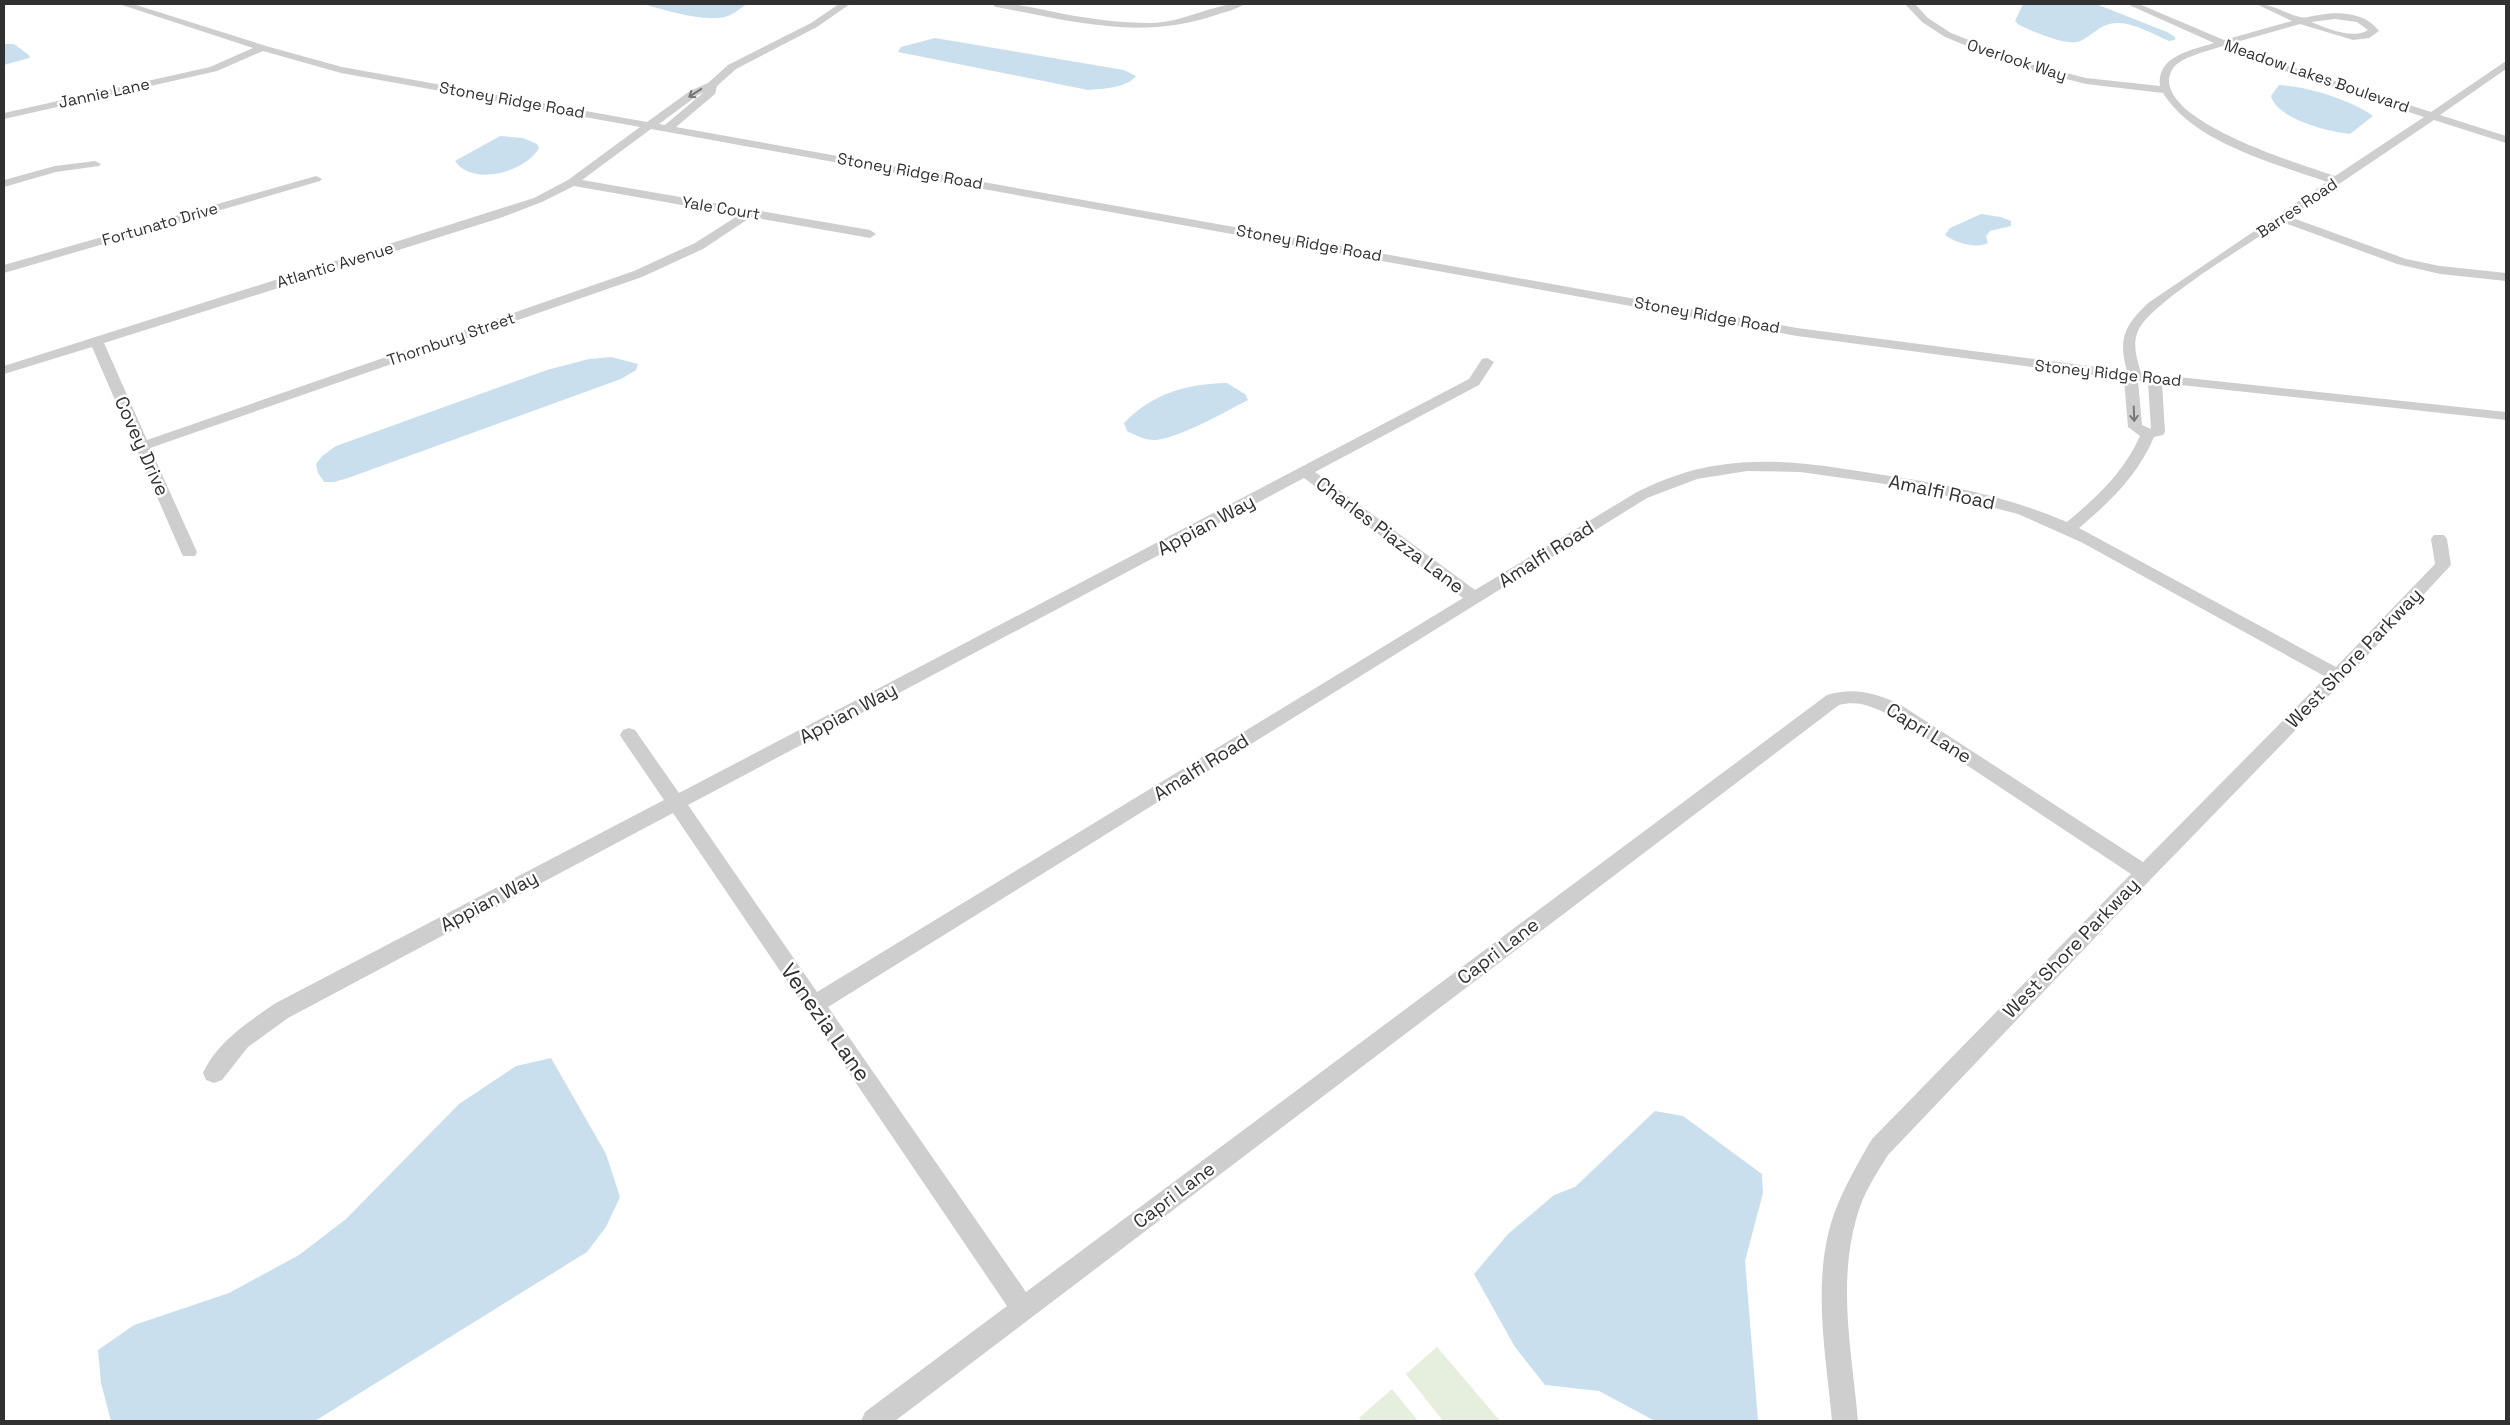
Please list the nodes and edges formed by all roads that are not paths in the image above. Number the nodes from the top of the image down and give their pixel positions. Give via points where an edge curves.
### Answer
1 (124, 4) edge
2 (845, 4) edge
3 (996, 4) edge
4 (1239, 4) edge
5 (1910, 4) edge
6 (2132, 4) edge
7 (2261, 4) edge
8 (2304, 22) junction
9 (2223, 44) junction
10 (262, 48) junction
11 (2506, 64) edge
12 (712, 85) junction
13 (2166, 90) junction
14 (4, 116) edge
15 (2433, 117) junction
16 (650, 126) junction
17 (667, 128) junction
18 (2506, 140) edge
19 (95, 164) dead end
20 (316, 179) dead end
21 (2337, 181) junction
22 (572, 182) junction
23 (4, 184) edge
24 (751, 212) junction
25 (2281, 218) junction
26 (870, 234) dead end
27 (4, 269) edge
28 (2506, 277) edge
29 (96, 341) junction
30 (1487, 362) dead end
31 (4, 370) edge
32 (2133, 376) junction
33 (2155, 379) junction
34 (2506, 416) edge
35 (2148, 434) junction
36 (142, 446) junction
37 (1305, 472) junction
38 (2068, 529) junction
39 (2439, 539) dead end
40 (189, 552) dead end
41 (1474, 598) junction
42 (2338, 676) junction
43 (629, 736) dead end
44 (676, 804) junction
45 (2144, 873) junction
46 (814, 1004) junction
47 (214, 1073) dead end
48 (1023, 1309) junction
49 (874, 1421) edge
50 (1845, 1421) edge

1 - 10 street, Stoney Ridge Road
2 - 12 street via 732,67
3 - 4 street via 1140,27 1179,23
5 - 13 street, Overlook Way via 1924,20 1948,36 2022,65 2086,81
6 - 9 street, Meadow Lakes Boulevard
7 - 8 street
8 - 8 street via 2323,16 2344,17 2363,22 2374,32 2364,37 2347,36
8 - 9 street
9 - 13 street via 2174,61 2165,75
9 - 15 street, Meadow Lakes Boulevard
10 - 14 street, Jannie Lane via 213,69
10 - 16 street, Stoney Ridge Road via 341,70
11 - 15 street, Barres Road
12 -> 16 street, Atlantic Avenue via 694,93
12 - 17 street via 711,92
13 - 21 street via 2171,100 2186,114 2219,135
15 - 18 street, Meadow Lakes Boulevard
15 - 21 street, Barres Road
16 - 17 street, Stoney Ridge Road
16 - 22 street, Atlantic Avenue
17 - 32 street, Stoney Ridge Road via 1797,332 1950,355
19 - 23 street via 55,169
20 - 27 street, Fortunato Drive
21 - 25 street, Barres Road
22 - 24 street, Yale Court via 651,198
22 - 29 street, Atlantic Avenue via 538,200 496,215
24 - 26 street, Yale Court
24 - 36 street, Thornbury Street via 699,246 638,274
25 - 28 street via 2369,252 2406,262 2441,270
25 - 32 street, Barres Road via 2147,311 2129,334 2128,350
29 - 31 street, Atlantic Avenue
29 - 36 street, Covey Drive
30 - 37 street, Appian Way via 1474,382
32 - 33 street, Stoney Ridge Road
32 -> 35 street, Barres Road via 2135,427
33 - 34 street, Stoney Ridge Road
33 - 35 street via 2158,432
35 - 38 street via 2138,456 2121,480
36 - 40 street, Covey Drive
37 - 41 street, Charles Piazza Lane
37 - 44 street, Appian Way
38 - 41 street, Amalfi Road via 2008,506 1949,491 1809,467 1742,466 1696,474 1656,487
38 - 42 street, Amalfi Road
39 - 42 street, West Shore Parkway via 2443,565
41 - 46 street, Amalfi Road
42 - 45 street, West Shore Parkway
43 - 44 street, Venezia Lane
44 - 46 street, Venezia Lane
44 - 47 street, Appian Way via 281,1011 240,1040
45 - 48 street, Capri Lane via 1903,714 1864,698 1833,700
45 - 50 street, West Shore Parkway via 1880,1146 1868,1164 1845,1215 1835,1254 1832,1286
46 - 48 street, Venezia Lane
48 - 49 street, Capri Lane

